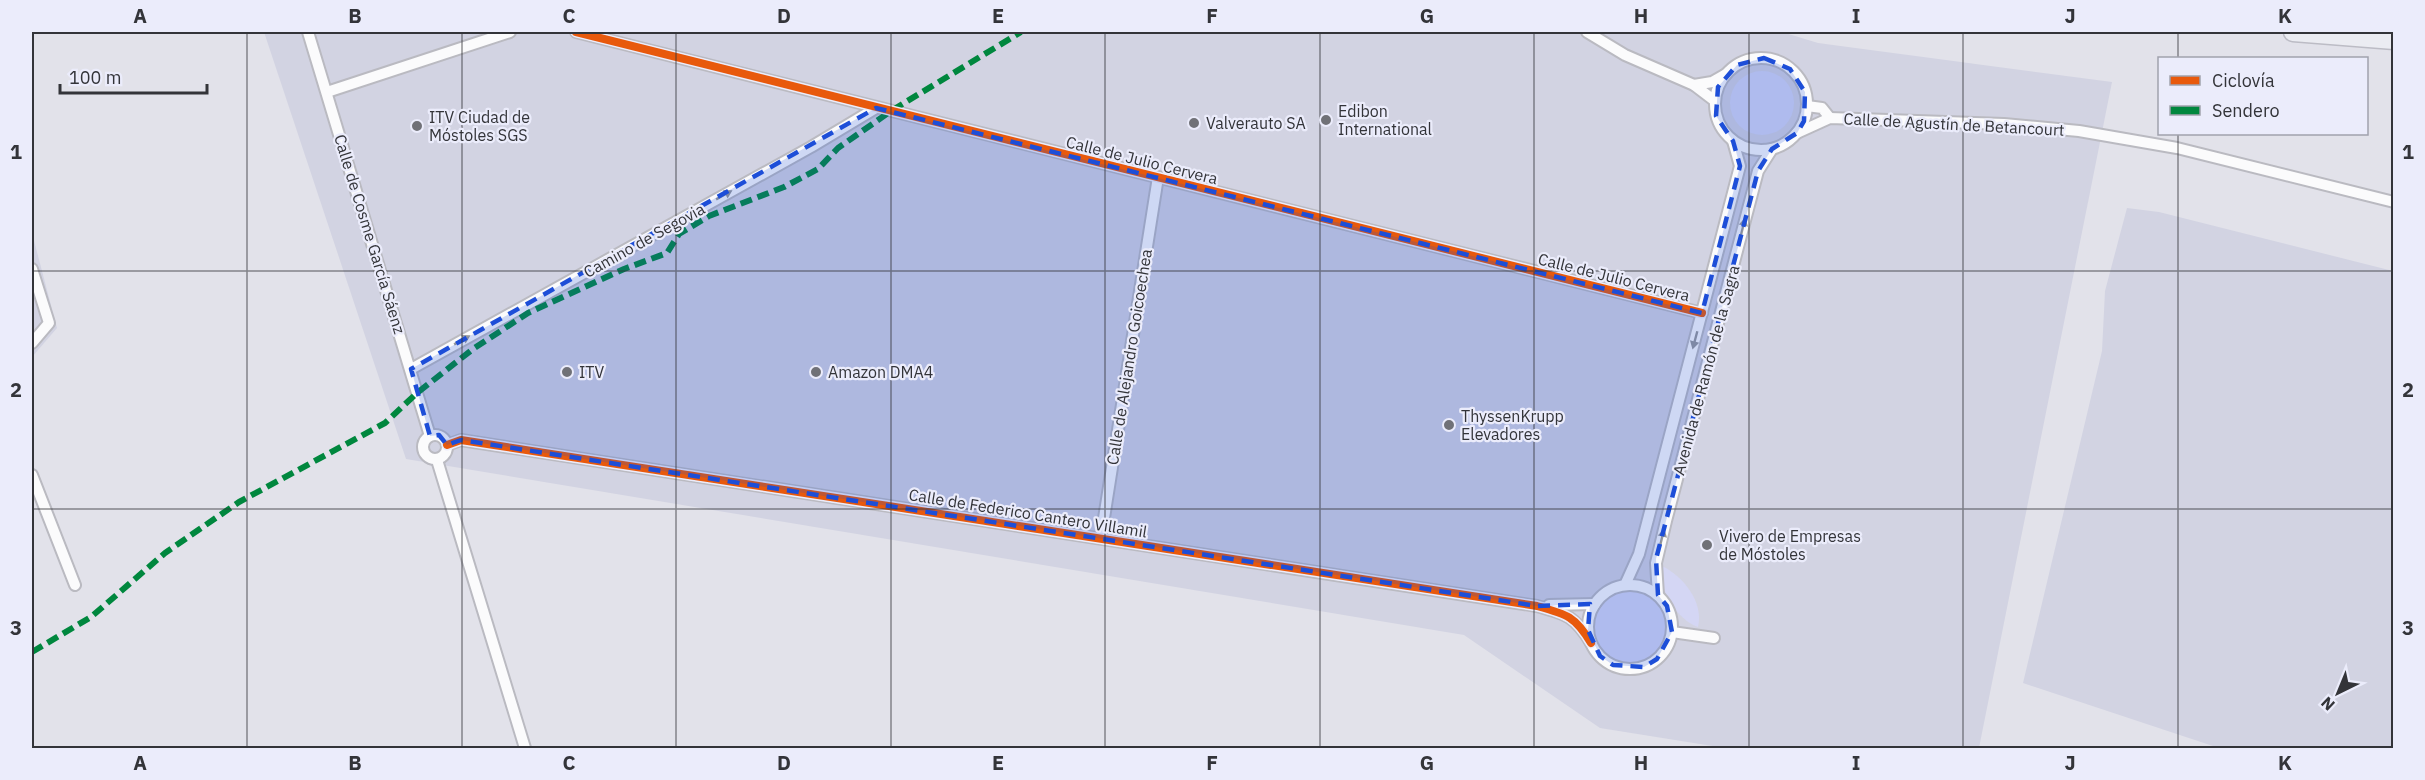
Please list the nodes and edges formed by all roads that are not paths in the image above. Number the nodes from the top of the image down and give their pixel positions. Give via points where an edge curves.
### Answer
1 (308, 32) edge
2 (510, 32) edge
3 (576, 32) edge
4 (1587, 32) edge
5 (2294, 32) edge
6 (2391, 40) edge
7 (1726, 74) junction
8 (1694, 86) junction
9 (327, 92) junction
10 (1715, 101) junction
11 (1807, 106) junction
12 (876, 108) junction
13 (1830, 118) junction
14 (1797, 133) junction
15 (1733, 141) junction
16 (1772, 149) junction
17 (1158, 177) junction
18 (2394, 202) edge
19 (32, 269) edge
20 (1702, 313) junction
21 (32, 342) edge
22 (411, 369) junction
23 (429, 436) junction
24 (447, 445) junction
25 (437, 460) junction
26 (32, 475) edge
27 (1101, 537) junction
28 (75, 585) dead end
29 (1625, 585) junction
30 (1658, 595) junction
31 (1595, 604) junction
32 (1537, 606) junction
33 (1672, 632) junction
34 (1714, 638) dead end
35 (1591, 643) junction
36 (525, 748) edge

1 - 9 street, Calle de Cosme García Sáenz
2 - 9 street
3 - 12 street, Calle de Julio Cervera
4 - 8 street via 1625,55
5 - 6 highway
7 - 8 street
7 - 10 street
7 - 11 street via 1750,59 1778,61 1799,79
8 - 10 street
9 - 22 street, Calle de Cosme García Sáenz
10 - 15 street via 1716,116
11 - 13 street, Calle de Agustín de Betancourt via 1822,108
11 - 14 street
12 - 17 street, Calle de Julio Cervera
22 -> 12 street, Camino de Segovia
13 - 14 street, Calle de Agustín de Betancourt
13 - 18 street, Calle de Agustín de Betancourt via 2004,124 2079,131 2177,148
14 - 16 street
15 - 16 street via 1752,149
15 - 20 street, Avenida de Ramón de la Sagra via 1740,166
30 -> 16 street, Avenida de Ramón de la Sagra via 1659,550 1758,171
17 - 20 street, Calle de Julio Cervera
17 - 27 street, Calle de Alejandro Goicoechea
19 - 21 street via 49,322
20 -> 29 street, Avenida de Ramón de la Sagra via 1639,554
22 - 23 street, Calle de Cosme García Sáenz
23 - 24 street via 440,436
23 - 25 street via 423,452
24 - 25 street via 445,454
24 - 27 street, Calle de Federico Cantero Villamil via 460,440
25 - 36 street
26 - 28 street
27 - 32 street, Calle de Federico Cantero Villamil
29 - 30 street
29 - 31 street via 1613,588
30 - 33 street via 1667,606
31 - 32 street, Calle de Federico Cantero Villamil
31 - 35 street via 1589,616
32 - 35 street, Calle de Federico Cantero Villamil via 1570,616
33 - 34 street
33 - 35 street via 1667,647 1644,667 1612,665

